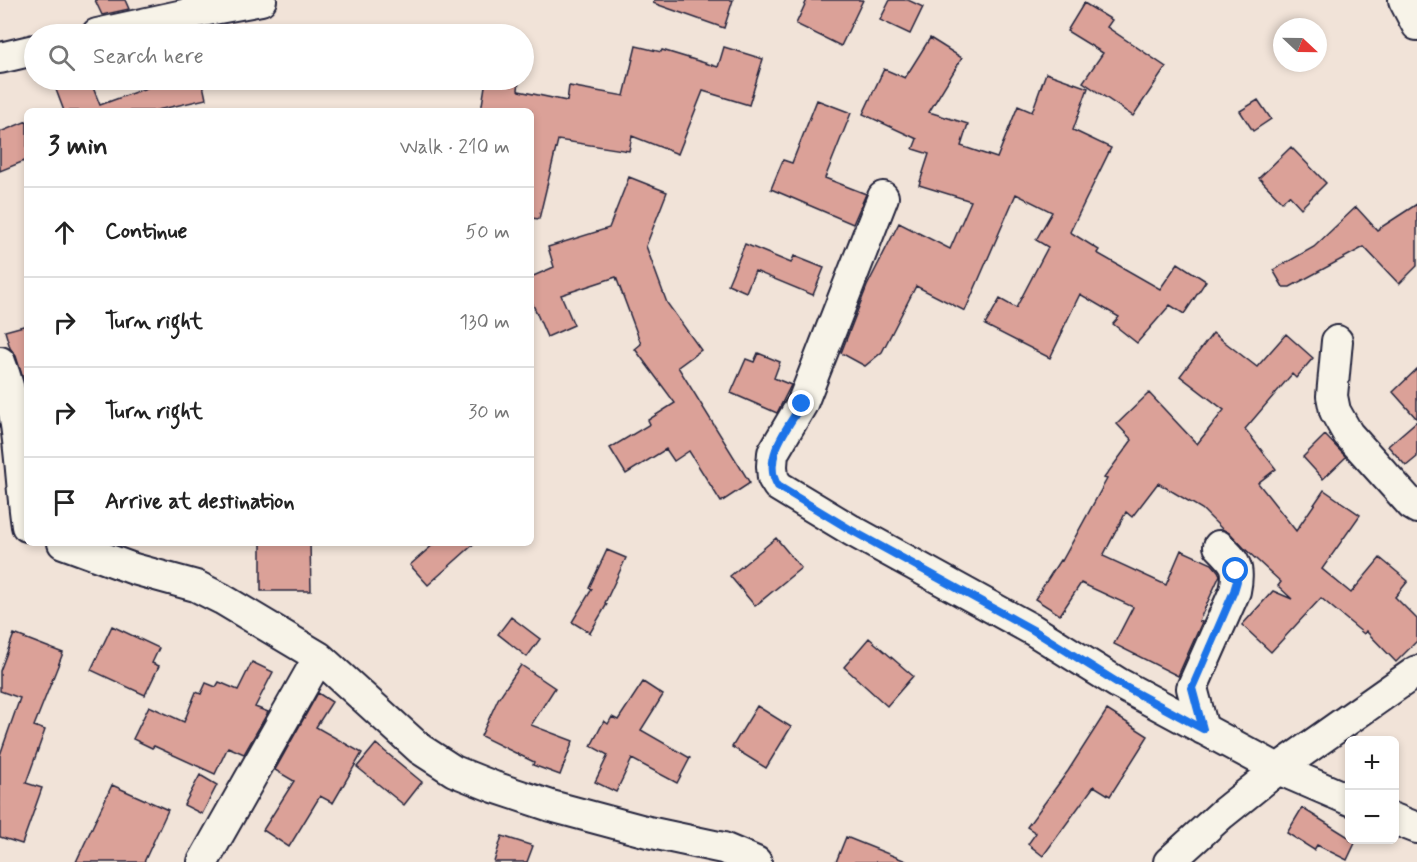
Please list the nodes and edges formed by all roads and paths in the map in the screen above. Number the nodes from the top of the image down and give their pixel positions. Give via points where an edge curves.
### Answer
1 (261, 0) edge
2 (1404, 0) edge
3 (142, 24) edge
4 (1417, 25) edge
5 (24, 52) edge
6 (0, 58) edge
7 (883, 197) dead end
8 (1337, 341) dead end
9 (0, 362) edge
10 (24, 500) edge
11 (1417, 508) edge
12 (0, 516) edge
13 (24, 526) edge
14 (71, 546) edge
15 (1219, 546) dead end
16 (319, 657) junction
17 (1417, 671) edge
18 (1203, 729) junction
19 (1278, 769) junction
20 (1345, 798) edge
21 (1399, 821) edge
22 (1417, 828) edge
23 (203, 862) edge
24 (756, 862) edge
25 (1169, 862) edge

1 - 3 street
2 - 4 street
5 - 6 street
7 - 18 street via 802,404 773,453 773,478 778,486 851,530
8 - 11 street via 1332,396 1335,411 1348,434
9 - 10 street via 14,409
12 - 13 street
14 - 16 street via 196,586
15 - 18 street via 1236,565 1237,581 1192,688
16 - 23 street
16 - 24 street via 420,749 454,771 551,806 723,848
17 - 19 street
18 - 19 street
19 - 20 street
19 - 25 street
21 - 22 street

